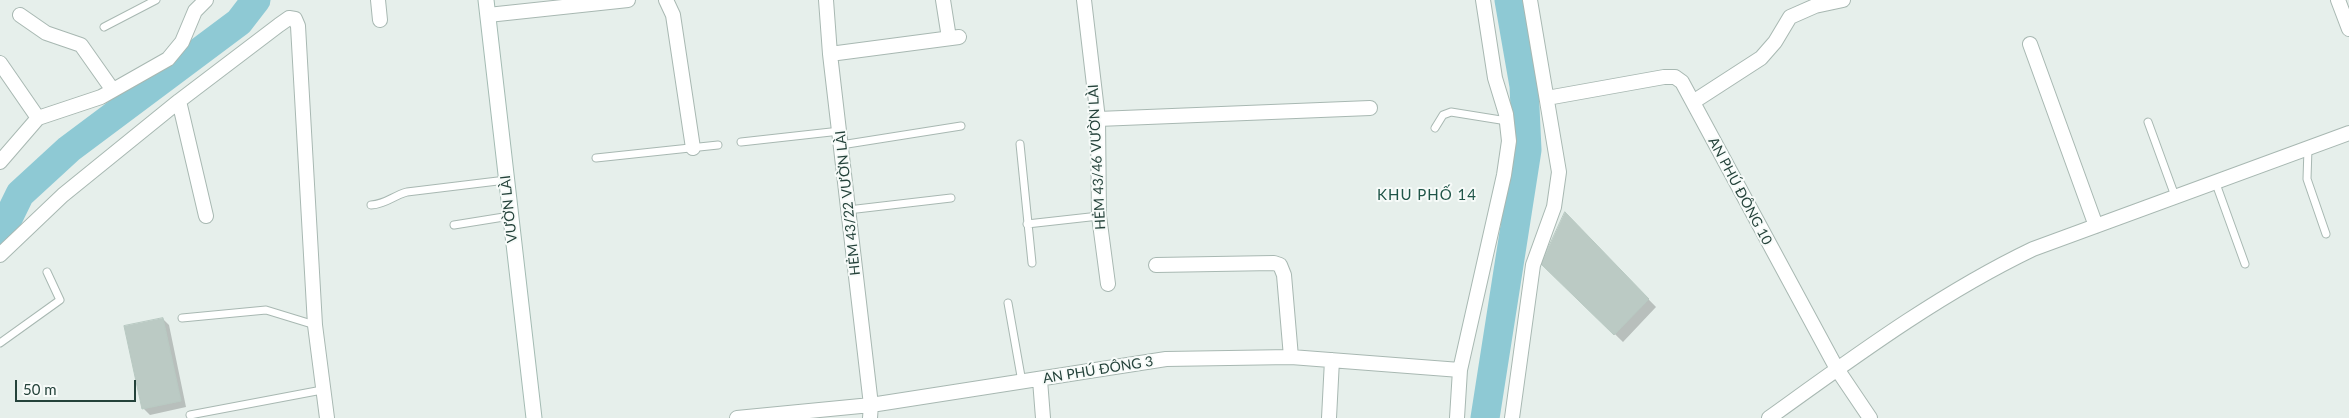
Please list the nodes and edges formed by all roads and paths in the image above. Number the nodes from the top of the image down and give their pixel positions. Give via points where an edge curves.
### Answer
1 (156, 0) edge
2 (206, 0) edge
3 (378, 0) edge
4 (621, 0) edge
5 (666, 0) edge
6 (826, 0) edge
7 (943, 0) edge
8 (1084, 0) edge
9 (1482, 0) edge
10 (1530, 0) edge
11 (1843, 0) edge
12 (2338, 0) edge
13 (193, 6) edge
14 (487, 7) edge
15 (20, 15) dead end
16 (380, 20) dead end
17 (104, 27) dead end
18 (2349, 29) edge
19 (2030, 44) dead end
20 (830, 54) junction
21 (0, 64) edge
22 (112, 89) junction
23 (1547, 98) junction
24 (179, 101) junction
25 (1693, 102) junction
26 (1370, 108) dead end
27 (38, 118) junction
28 (1098, 119) junction
29 (1507, 120) junction
30 (2148, 122) dead end
31 (961, 126) dead end
32 (1435, 128) dead end
33 (2349, 133) edge
34 (841, 138) junction
35 (741, 142) dead end
36 (718, 144) dead end
37 (1020, 144) dead end
38 (693, 148) junction
39 (2308, 148) junction
40 (596, 158) dead end
41 (0, 162) edge
42 (506, 180) junction
43 (2215, 181) junction
44 (2175, 196) junction
45 (952, 198) dead end
46 (371, 205) dead end
47 (848, 210) junction
48 (206, 216) dead end
49 (510, 216) junction
50 (1099, 216) junction
51 (1027, 224) junction
52 (454, 225) dead end
53 (2096, 226) junction
54 (2326, 234) dead end
55 (0, 255) edge
56 (1032, 263) dead end
57 (2246, 264) dead end
58 (1156, 265) dead end
59 (47, 272) dead end
60 (1108, 284) dead end
61 (1008, 303) dead end
62 (182, 318) dead end
63 (315, 326) junction
64 (0, 343) edge
65 (1291, 357) junction
66 (1332, 360) junction
67 (1837, 369) junction
68 (1460, 370) junction
69 (1040, 380) junction
70 (1022, 383) junction
71 (322, 390) junction
72 (871, 412) edge
73 (190, 415) dead end
74 (327, 418) edge
75 (534, 418) edge
76 (737, 418) edge
77 (1043, 418) edge
78 (1329, 418) edge
79 (1457, 418) edge
80 (1512, 418) edge
81 (1770, 418) edge
82 (1870, 418) edge

1 - 17 lane
2 - 13 street
3 - 16 street
4 - 14 street
5 - 38 street via 673,15
6 - 20 street, HẺM 43/22 VƯỜN LÀI
7 - 20 street via 954,38
8 - 28 street, HẺM 43/46 VƯỜN LÀI
9 - 29 street via 1495,78
10 - 23 street
11 - 25 street via 1807,8 1790,17 1761,58
12 - 18 street
13 - 22 street via 182,42 168,59
14 - 42 main road, VƯỜN LÀI
15 - 22 street via 46,33 81,45
19 - 53 street
20 - 34 street, HẺM 43/22 VƯỜN LÀI
21 - 27 street
22 - 27 street via 101,97
23 - 25 street, AN PHÚ ĐÔNG 10 via 1664,77 1682,82
23 - 80 street via 1559,172 1554,207 1532,265
24 - 48 street
24 - 55 street via 63,195
24 - 63 street via 279,25 289,18 295,19 298,26
25 - 67 street, AN PHÚ ĐÔNG 10
26 - 28 street
27 - 41 street
28 - 50 street, HẺM 43/46 VƯỜN LÀI
29 - 32 lane via 1451,112 1443,115
29 - 68 street via 1509,141 1504,176
30 - 44 lane
31 - 34 lane
33 - 39 street
34 - 35 lane
34 - 47 street, HẺM 43/22 VƯỜN LÀI
36 - 38 lane
37 - 51 lane
38 - 40 lane
39 - 43 street
39 - 54 lane via 2307,179
42 - 46 lane via 407,192 385,204
42 - 49 main road, VƯỜN LÀI
43 - 44 street
43 - 57 lane
44 - 53 street
45 - 47 lane
47 - 72 street, HẺM 43/22 VƯỜN LÀI
49 - 52 lane
49 - 75 main road, VƯỜN LÀI
50 - 51 lane
50 - 60 street, HẺM 43/46 VƯỜN LÀI
51 - 56 lane
53 - 67 street via 2033,249 1984,273
58 - 65 street via 1280,265 1284,275
59 - 64 lane via 60,300
61 - 70 lane
62 - 63 lane via 266,310
63 - 71 street
65 - 66 street, AN PHÚ ĐÔNG 3
65 - 69 street, AN PHÚ ĐÔNG 3 via 1166,359
66 - 68 street, AN PHÚ ĐÔNG 3
66 - 78 street
67 - 81 street
67 - 82 street, AN PHÚ ĐÔNG 10
68 - 79 street
69 - 70 street, AN PHÚ ĐÔNG 3
69 - 77 street
70 - 72 street, AN PHÚ ĐÔNG 3
71 - 73 lane
71 - 74 street
72 - 76 street, AN PHÚ ĐÔNG 3

